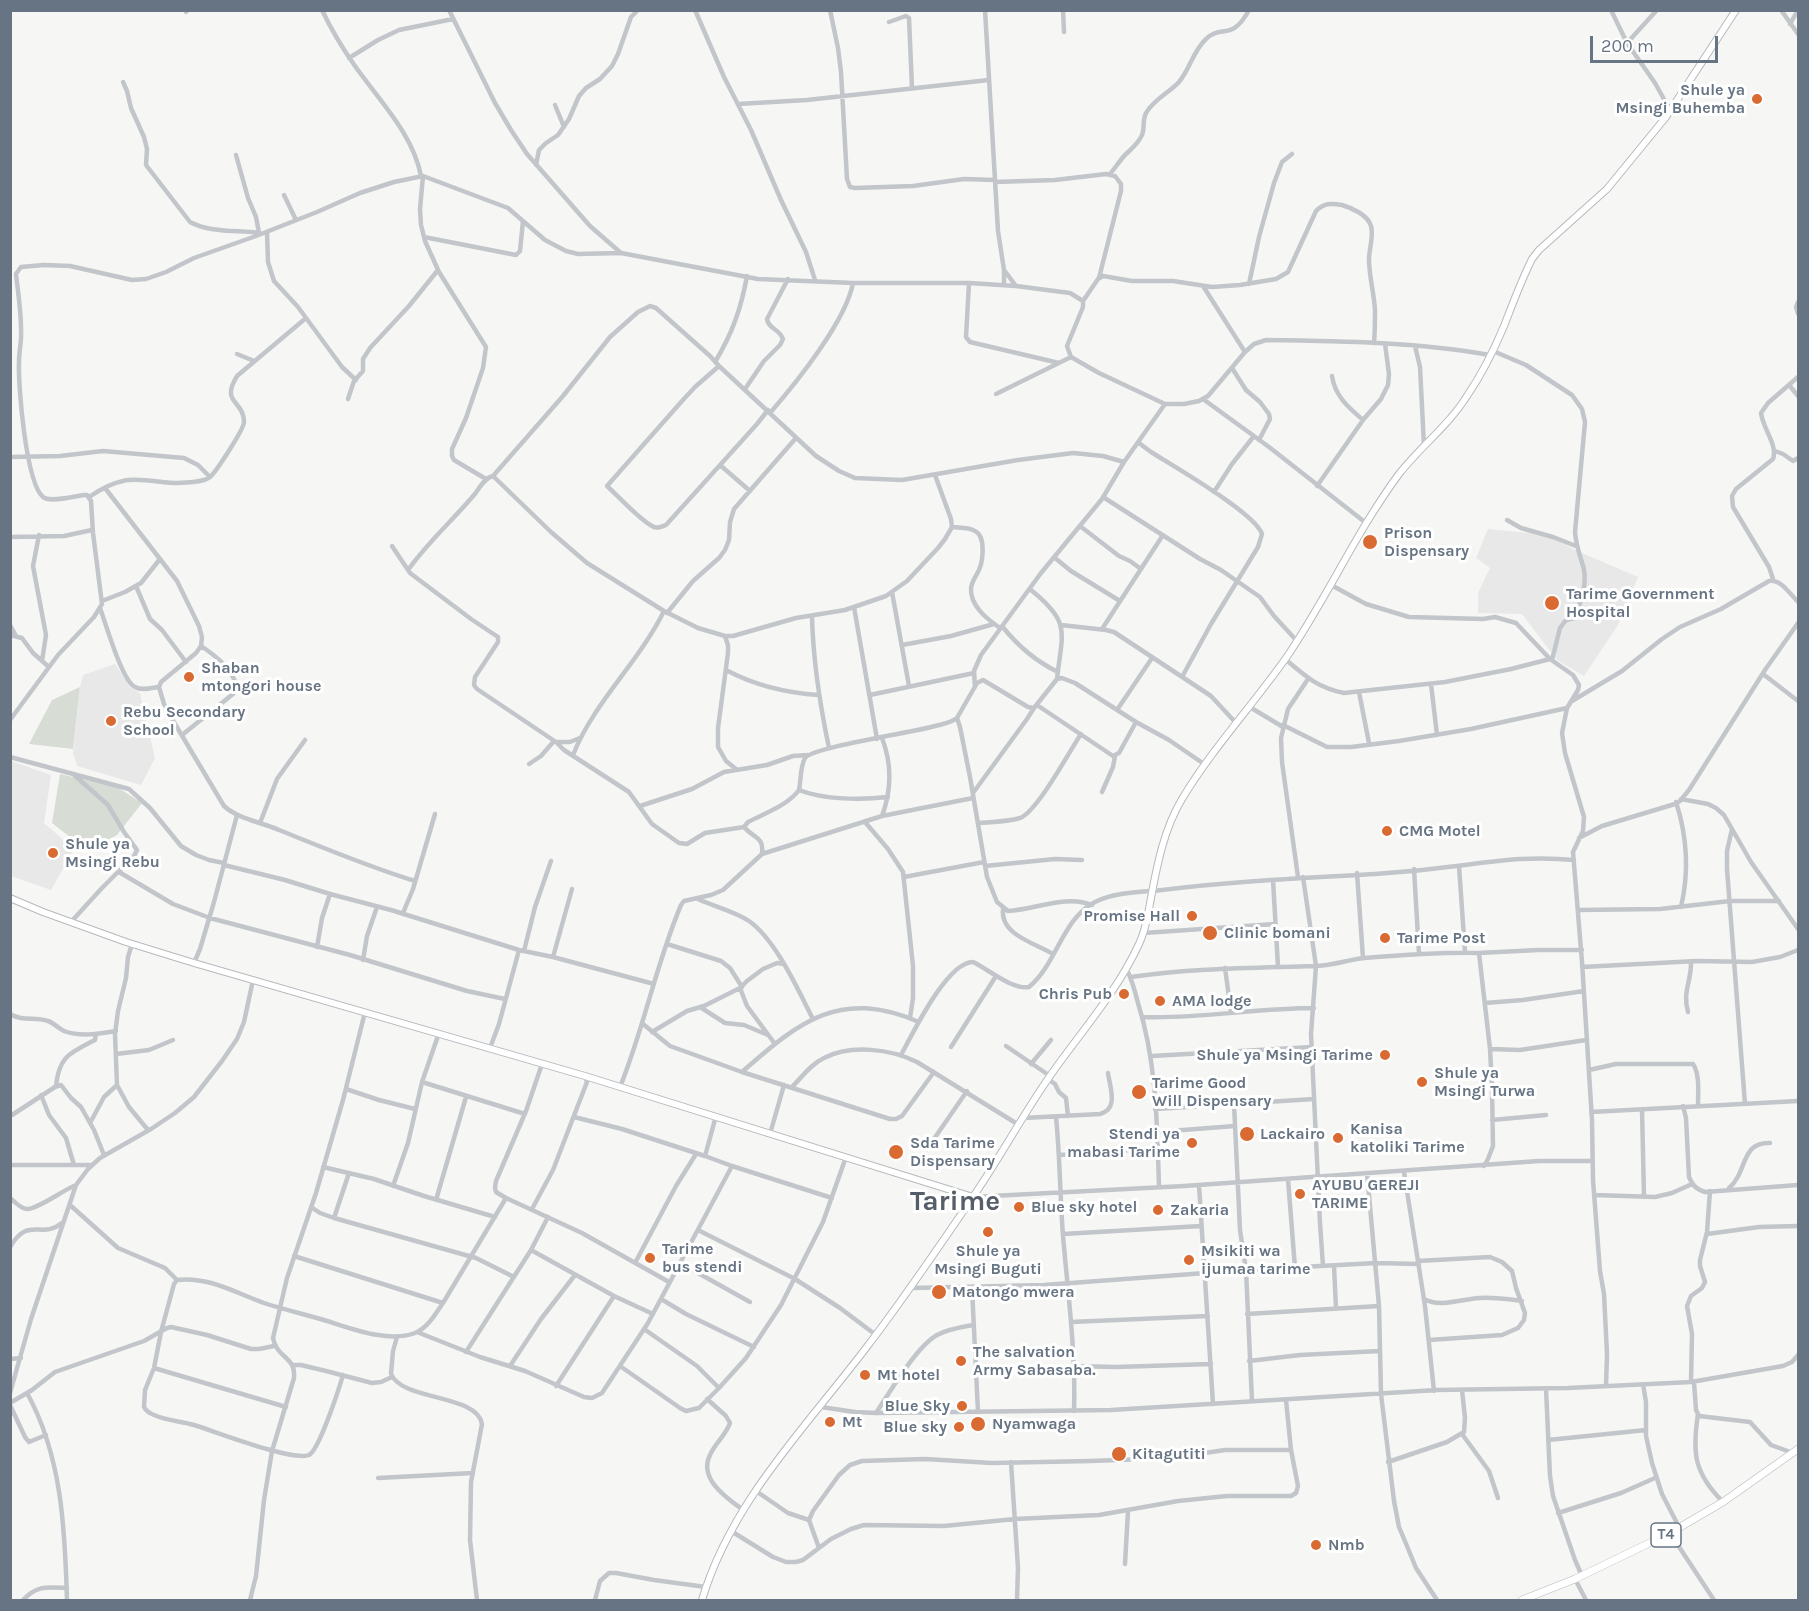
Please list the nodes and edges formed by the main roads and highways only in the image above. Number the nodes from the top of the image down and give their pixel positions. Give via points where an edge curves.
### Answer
1 (1736, 10) edge
2 (10, 898) edge
3 (973, 1197) junction
4 (1796, 1451) edge
5 (702, 1600) edge
6 (1522, 1600) edge

1 - 3 main road via 1670,110 1606,189 1539,250 1525,272 1492,353 1466,398 1402,470 1285,659 1204,764 1167,829 1144,933 1126,968
2 - 3 main road via 132,944 585,1076
3 - 5 main road via 911,1288 743,1510
4 - 6 highway, T4 via 1670,1533 1579,1578

